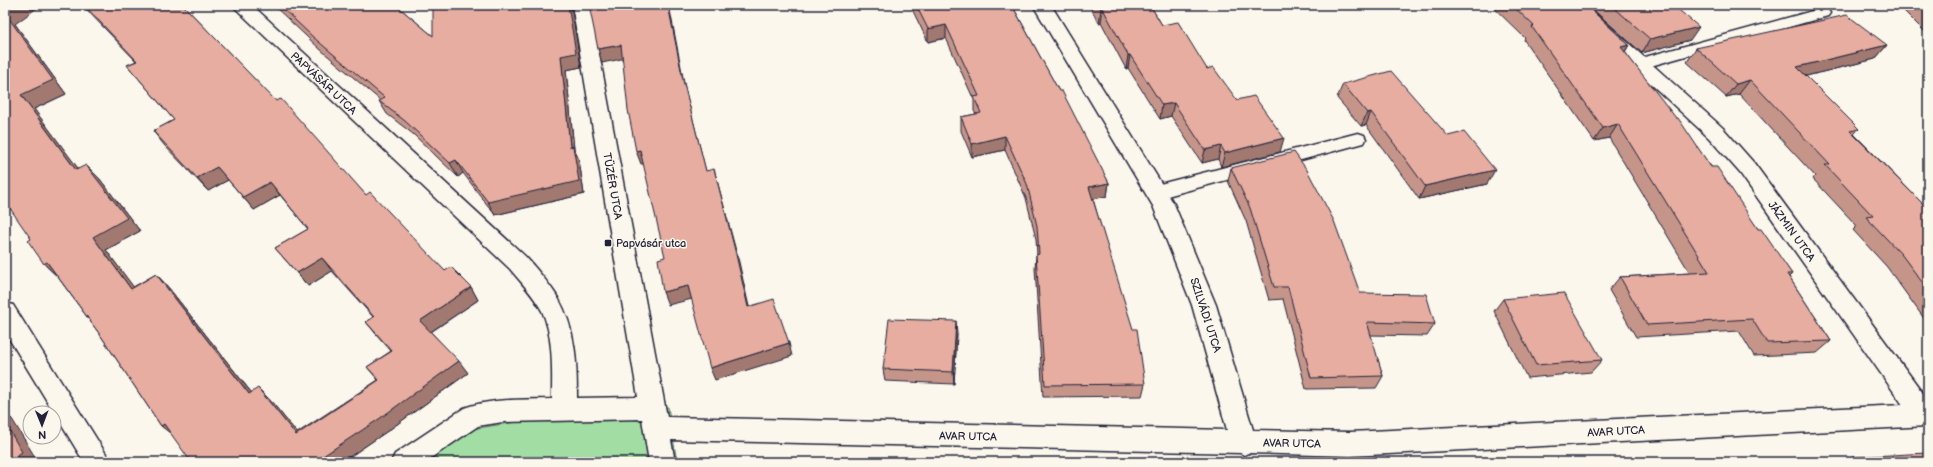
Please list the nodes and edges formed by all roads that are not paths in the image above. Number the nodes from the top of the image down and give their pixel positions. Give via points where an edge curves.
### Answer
1 (241, 5) edge
2 (581, 5) edge
3 (1042, 5) edge
4 (1575, 5) edge
5 (1823, 13) dead end
6 (1640, 64) junction
7 (1358, 139) dead end
8 (1156, 192) junction
9 (5, 312) edge
10 (565, 411) junction
11 (1926, 415) edge
12 (654, 418) junction
13 (1244, 443) junction
14 (98, 462) edge
15 (404, 462) edge
16 (662, 462) edge

1 - 10 street, PAPVÁSÁR UTCA via 518,263 538,287 553,310 562,337
2 - 12 street, TÜZÉR UTCA
3 - 8 street, SZILVÁDI UTCA
4 - 6 street, JÁZMIN UTCA
5 - 6 lane
6 - 11 street, JÁZMIN UTCA via 1716,133 1747,168
7 - 8 lane
8 - 13 street, SZILVÁDI UTCA via 1204,305
9 - 14 street
10 - 12 street, AVAR UTCA
10 - 15 street, AVAR UTCA via 503,411 473,416
11 - 13 street, AVAR UTCA via 1350,444
12 - 13 street, AVAR UTCA
12 - 16 street, TÜZÉR UTCA

